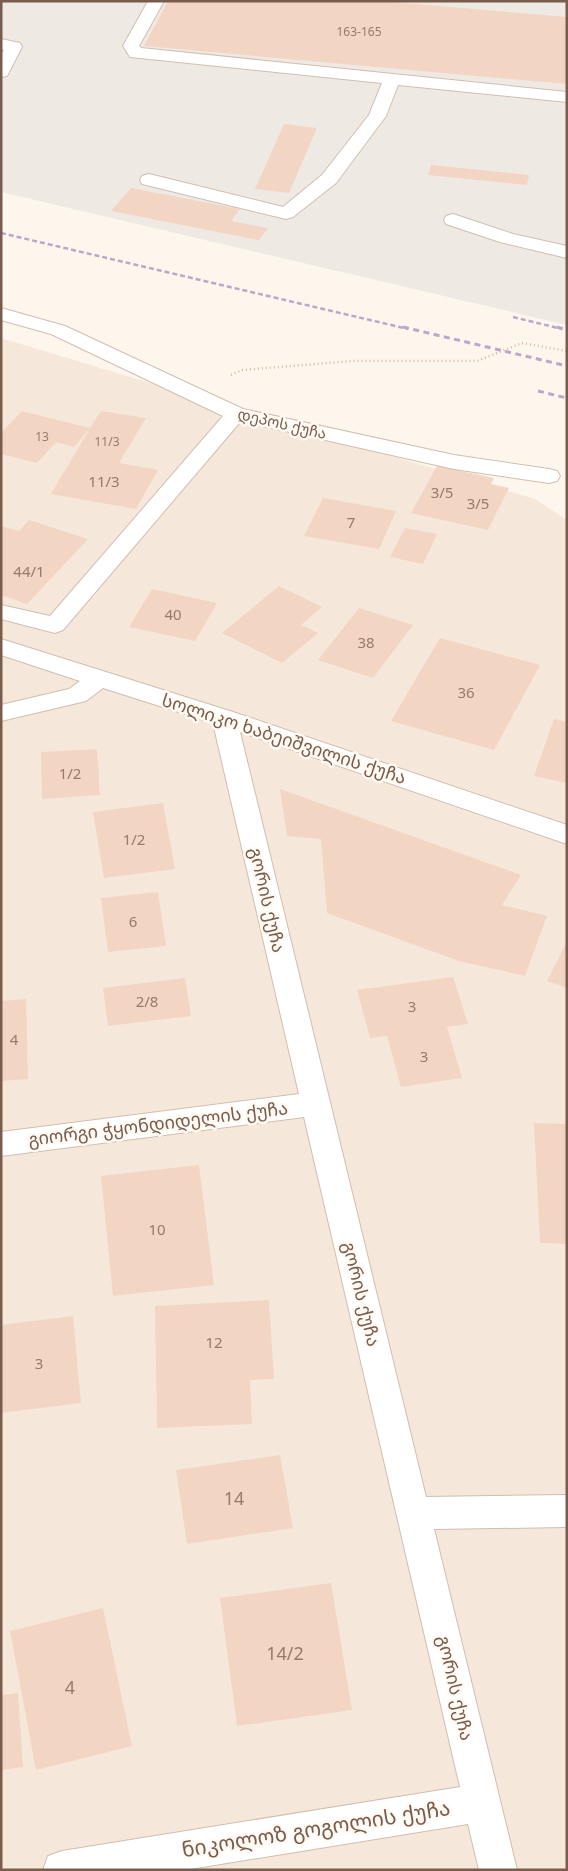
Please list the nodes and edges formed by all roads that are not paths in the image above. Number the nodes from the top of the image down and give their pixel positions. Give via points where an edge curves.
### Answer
1 (156, 1) edge
2 (1, 44) edge
3 (1, 72) edge
4 (392, 79) junction
5 (567, 97) edge
6 (149, 180) dead end
7 (452, 220) dead end
8 (567, 252) edge
9 (1, 314) edge
10 (236, 414) junction
11 (549, 476) dead end
12 (1, 612) edge
13 (1, 647) edge
14 (99, 679) junction
15 (1, 713) edge
16 (224, 718) junction
17 (567, 834) edge
18 (315, 1104) junction
19 (1, 1144) edge
20 (567, 1511) edge
21 (414, 1512) junction
22 (481, 1803) junction
23 (62, 1870) edge
24 (498, 1870) edge

1 - 4 street via 131,46 136,53
2 - 3 street via 14,46
4 - 5 street
4 - 6 street via 377,116 329,179 286,213
7 - 8 street via 507,238
9 - 10 street, დეპოს ქუჩა via 58,330
10 - 11 street, დეპოს ქუჩა via 454,462
10 - 12 street via 55,625
13 - 14 street, სოლიკო ხაბეიშვილის ქუჩა
14 - 15 street via 77,695
14 - 16 street, სოლიკო ხაბეიშვილის ქუჩა
16 - 17 street, სოლიკო ხაბეიშვილის ქუჩა
16 - 18 street, გორის ქუჩა
18 - 19 street, გიორგი ჭყონდიდელის ქუჩა
18 - 21 street, გორის ქუჩა
20 - 21 street
21 - 22 street, გორის ქუჩა
22 - 23 street, ნიკოლოზ გოგოლის ქუჩა
22 - 24 street, გორის ქუჩა

